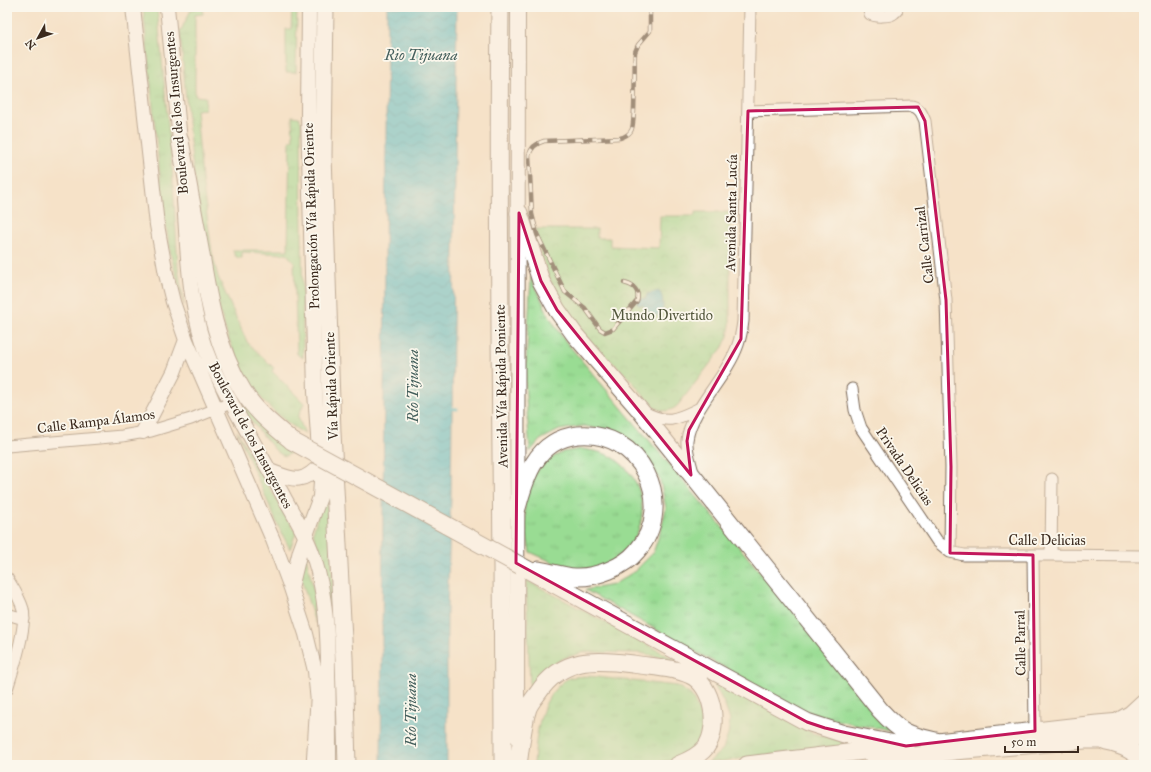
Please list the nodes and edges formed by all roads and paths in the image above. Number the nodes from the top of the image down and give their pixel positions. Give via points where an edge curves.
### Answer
1 (133, 7) edge
2 (167, 7) edge
3 (309, 7) edge
4 (315, 7) edge
5 (326, 7) edge
6 (500, 7) edge
7 (509, 7) edge
8 (518, 7) edge
9 (750, 7) edge
10 (868, 7) edge
11 (897, 7) edge
12 (499, 80) junction
13 (748, 110) junction
14 (180, 141) junction
15 (323, 155) junction
16 (519, 213) junction
17 (186, 340) junction
18 (852, 389) dead end
19 (232, 403) junction
20 (700, 408) junction
21 (639, 409) junction
22 (217, 410) junction
23 (143, 432) junction
24 (7, 446) edge
25 (321, 464) junction
26 (270, 471) junction
27 (694, 479) junction
28 (1052, 479) dead end
29 (516, 511) junction
30 (306, 536) junction
31 (950, 552) junction
32 (1051, 554) junction
33 (1034, 555) junction
34 (1144, 556) edge
35 (521, 566) junction
36 (7, 578) edge
37 (291, 588) junction
38 (7, 614) edge
39 (24, 618) junction
40 (7, 689) edge
41 (318, 702) junction
42 (1144, 702) edge
43 (1144, 720) edge
44 (1115, 723) junction
45 (1035, 731) junction
46 (1144, 736) edge
47 (1100, 740) junction
48 (940, 742) junction
49 (906, 746) junction
50 (1144, 764) edge
51 (315, 765) edge
52 (320, 765) edge
53 (329, 765) edge
54 (347, 765) edge
55 (503, 765) edge
56 (517, 765) edge
57 (678, 765) edge
58 (746, 765) edge
59 (846, 765) edge

1 - 17 main road, Boulevard de los Insurgentes via 157,225 173,302
2 - 14 main road, Boulevard de los Insurgentes
3 - 25 main road, Prolongación Vía Rápida Oriente via 308,113 315,392
4 - 15 highway via 316,132
5 - 15 highway, Vía Rápida Oriente
6 - 12 highway, Avenida Vía Rápida Poniente
7 - 12 highway via 505,71
8 - 16 main road, Avenida Vía Rápida Poniente
9 - 13 street, Avenida Santa Lucía
10 - 11 street via 873,16 893,14
12 - 55 highway, Avenida Vía Rápida Poniente
13 - 20 street, Avenida Santa Lucía via 741,339 728,367
13 - 31 street, Calle Carrizal via 912,106 918,108 922,114 925,121 946,300 951,467
14 - 19 main road, Boulevard de los Insurgentes via 192,300 197,325 211,362
14 - 35 highway, bridge via 214,320 223,351 243,392 273,426 292,440
15 - 54 highway, Vía Rápida Oriente
16 - 21 highway via 541,281 557,310 574,335
16 - 29 main road, Avenida Vía Rápida Poniente
17 - 22 main road, Boulevard de los Insurgentes
17 - 23 main road via 174,372
18 - 31 street, Privada Delicias via 854,410 861,428 937,541
19 - 22 street, Calle Rampa Álamos
19 - 26 main road, Boulevard de los Insurgentes
20 - 21 street via 664,420
20 - 27 street, Avenida Santa Lucía via 689,430 687,441
21 - 27 highway
22 - 23 street, Calle Rampa Álamos via 168,427
22 - 37 main road, Boulevard de los Insurgentes
23 - 24 street, Calle Rampa Álamos
25 - 26 main road via 312,474 299,479
25 - 30 main road, Prolongación Vía Rápida Oriente via 320,497
26 - 30 main road, Boulevard de los Insurgentes
27 - 48 highway via 891,722 910,735
28 - 32 street
29 - 35 highway via 528,472 540,454 559,439 585,434 614,441 630,451 642,465 649,479 654,506 647,539 632,557 606,572 574,577
29 - 56 main road, Avenida Vía Rápida Poniente
30 - 37 main road, Prolongación Vía Rápida Oriente
30 - 53 main road, Boulevard de los Insurgentes via 324,599 327,630
31 - 33 street, Calle Delicias via 964,555
32 - 33 street, Calle Delicias
32 - 34 street, Calle Delicias
33 - 45 street, Calle Parral
35 - 49 highway via 807,722 844,734
36 - 39 street via 19,599
37 - 41 main road, Boulevard de los Insurgentes via 315,671
38 - 39 street
39 - 40 street
41 - 51 highway
41 - 52 main road, Boulevard de los Insurgentes
42 - 44 highway via 1131,714
43 - 44 highway
44 - 45 highway
45 - 48 highway
46 - 47 highway
47 - 50 highway via 1131,750
47 - 59 highway via 954,751
48 - 49 highway
49 - 58 highway
56 - 57 highway via 529,706 555,673 584,662 613,662 669,669 691,675 702,686 709,697 712,709 712,735 705,748 694,758

